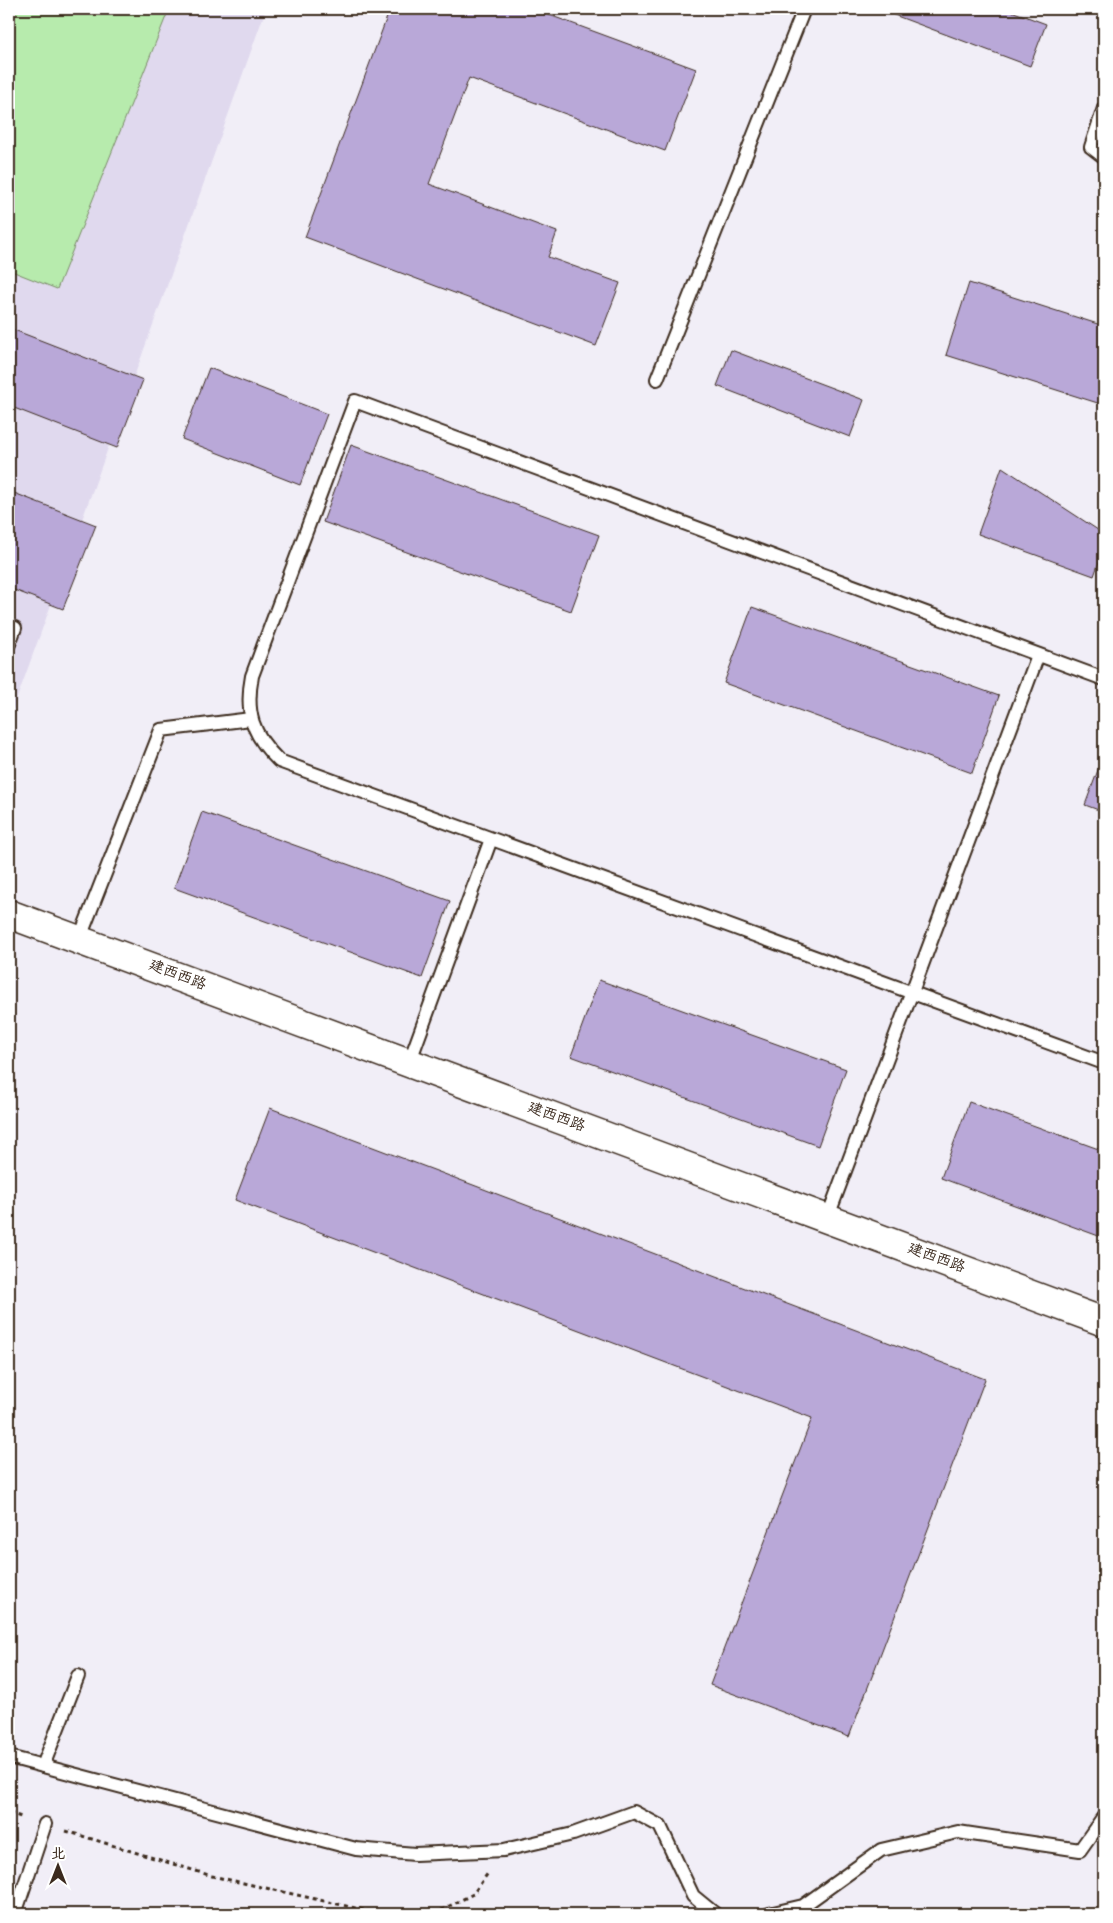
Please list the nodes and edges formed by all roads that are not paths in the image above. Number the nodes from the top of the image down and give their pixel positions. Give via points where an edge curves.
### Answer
1 (804, 9) edge
2 (1104, 108) edge
3 (1104, 158) edge
4 (657, 379) dead end
5 (9, 626) edge
6 (9, 644) edge
7 (1038, 654) junction
8 (1104, 679) edge
9 (251, 719) junction
10 (491, 839) junction
11 (9, 914) edge
12 (79, 940) junction
13 (912, 993) junction
14 (409, 1063) junction
15 (1104, 1063) edge
16 (827, 1218) junction
17 (1104, 1322) edge
18 (78, 1676) dead end
19 (9, 1757) edge
20 (43, 1766) junction
21 (1104, 1816) edge
22 (45, 1824) road end
23 (15, 1914) edge
24 (716, 1914) edge
25 (769, 1914) edge

1 - 4 lane
2 - 3 lane via 1091,147
5 - 6 lane via 14,628
7 - 8 lane
7 - 9 lane via 355,401 252,676
7 - 13 lane
9 - 10 lane via 266,748 279,761
9 - 12 lane via 161,730
10 - 13 lane
10 - 14 lane
11 - 12 street, 建西西路
12 - 14 street, 建西西路
13 - 15 lane
13 - 16 lane
14 - 16 street, 建西西路
16 - 17 street, 建西西路
18 - 20 lane
19 - 20 lane
20 - 24 lane via 356,1850 415,1854 504,1850 572,1834 634,1812 660,1826 693,1896
21 - 25 lane via 1080,1850 958,1832 881,1850 802,1906
22 - 23 lane

